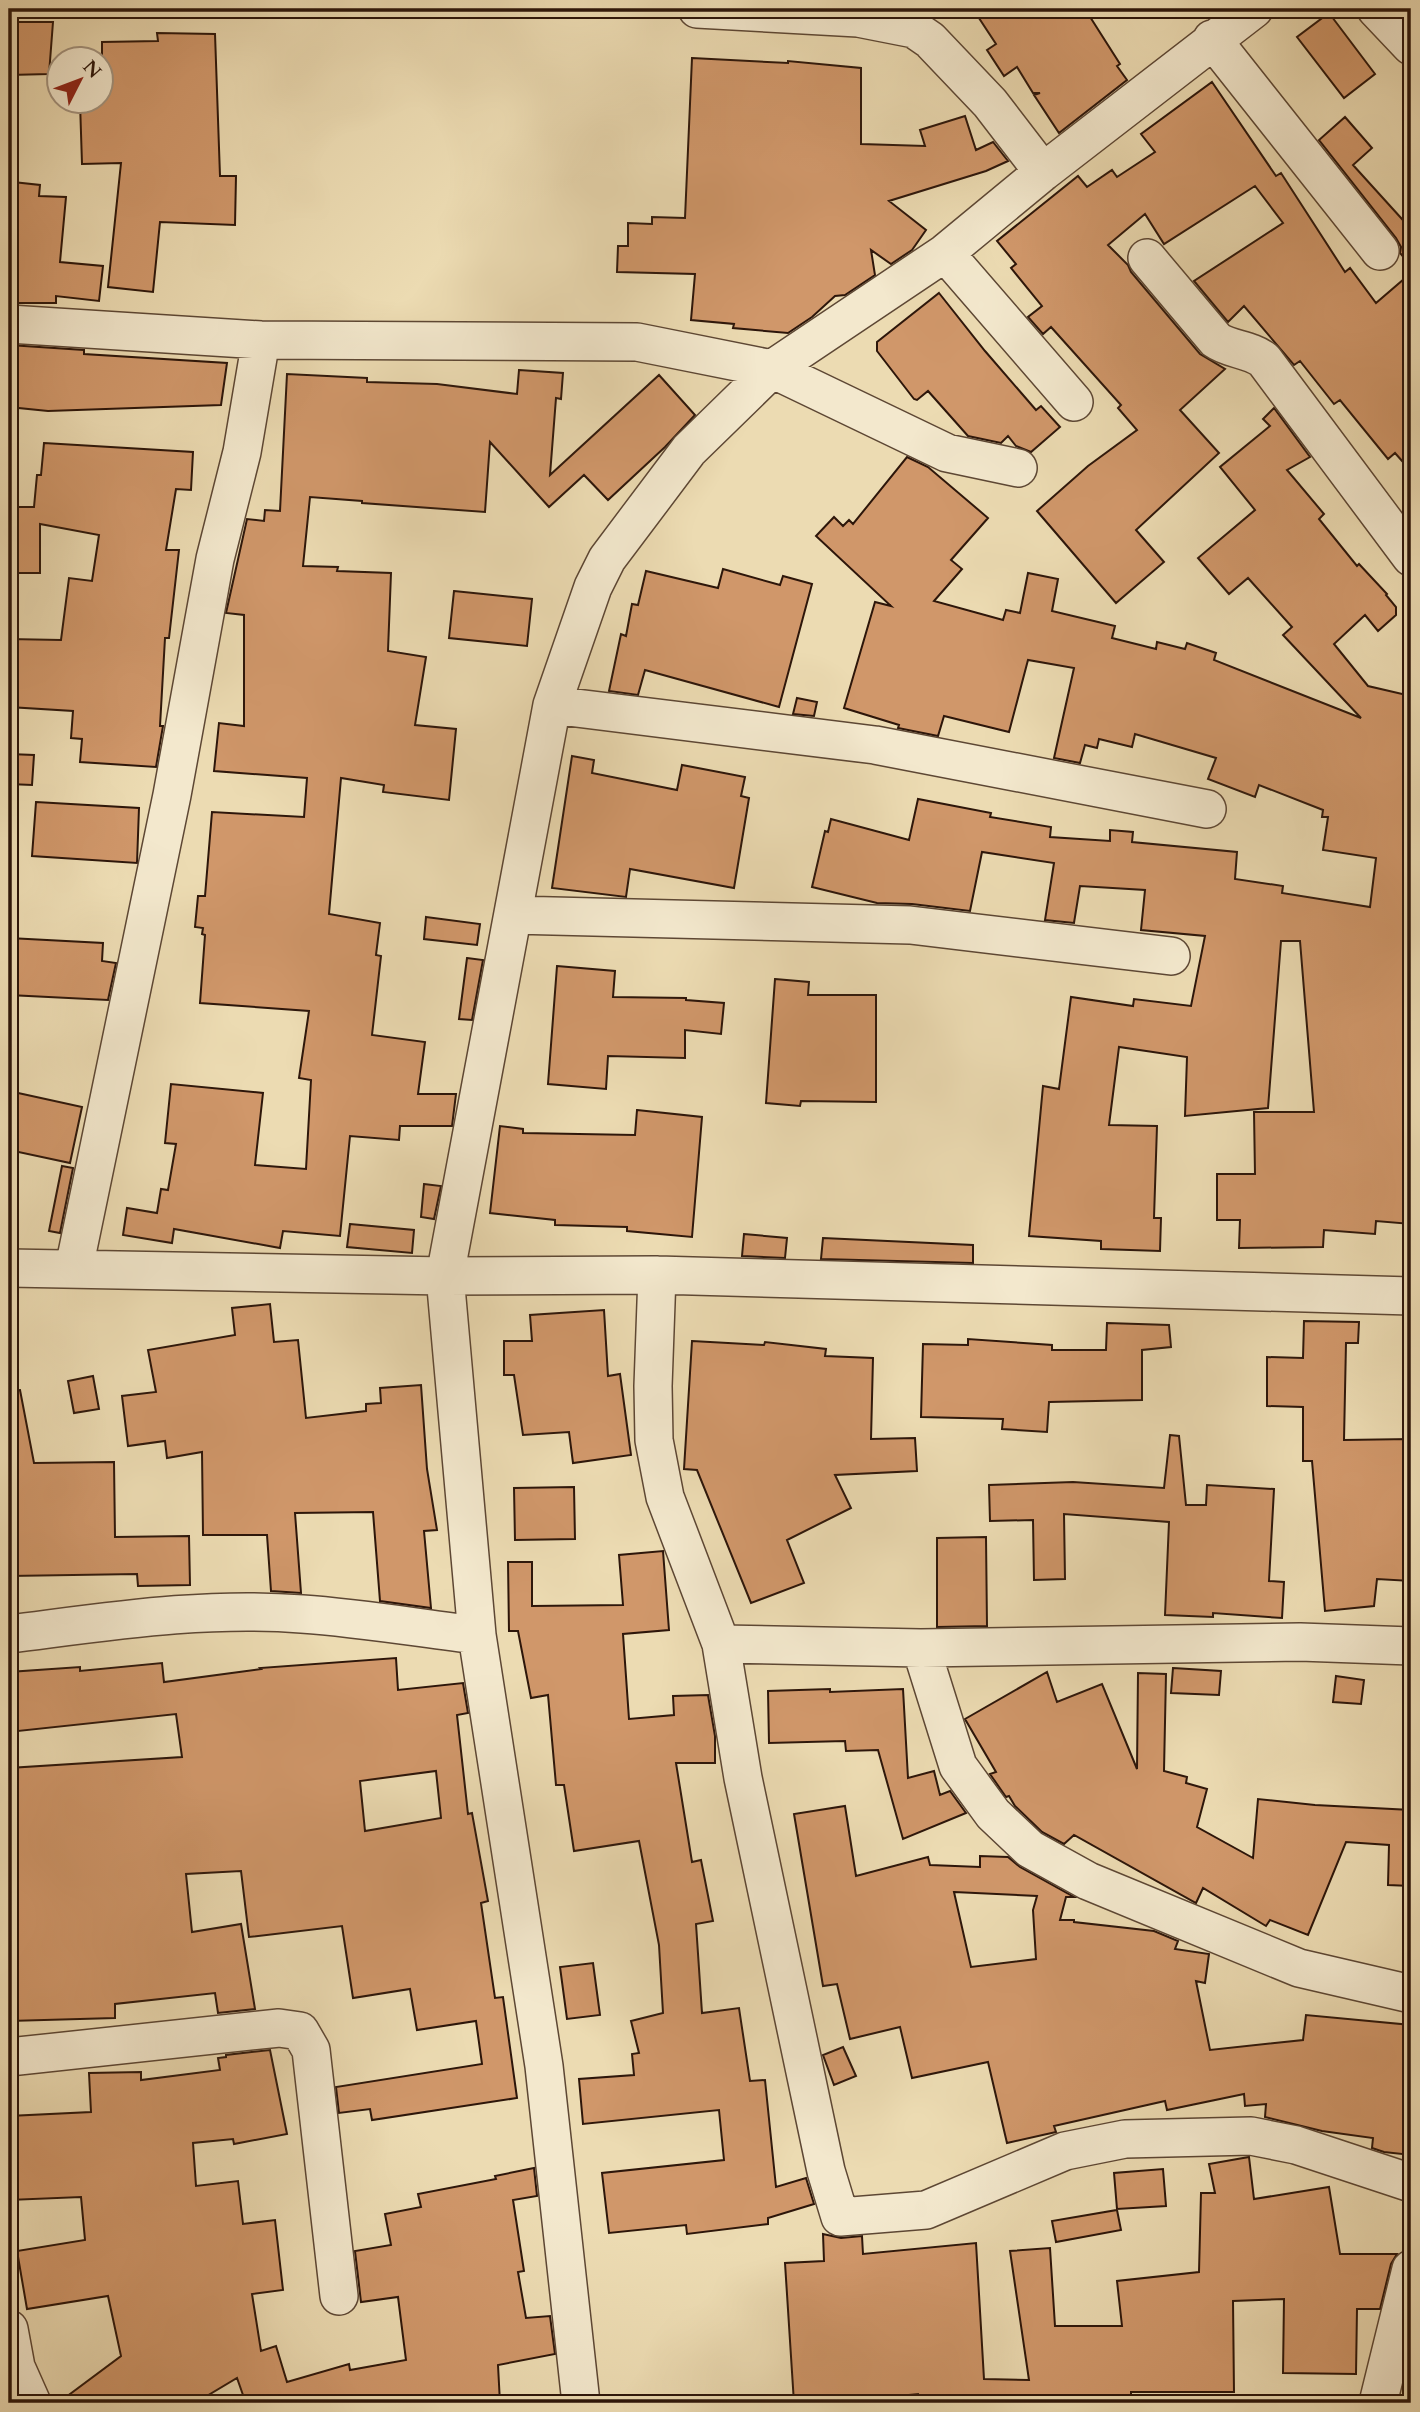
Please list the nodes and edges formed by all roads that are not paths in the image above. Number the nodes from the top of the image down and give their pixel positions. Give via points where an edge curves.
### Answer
1 (697, 9) edge
2 (1254, 9) edge
3 (1376, 9) edge
4 (756, 10) edge
5 (1212, 39) junction
6 (1411, 46) edge
7 (1043, 172) junction
8 (1380, 251) dead end
9 (945, 253) junction
10 (1147, 258) dead end
11 (9, 324) edge
12 (261, 340) junction
13 (772, 369) junction
14 (1074, 402) dead end
15 (1018, 468) dead end
16 (1411, 557) edge
17 (552, 705) junction
18 (1207, 809) dead end
19 (513, 915) junction
20 (1171, 956) dead end
21 (9, 1268) edge
22 (74, 1268) junction
23 (657, 1275) junction
24 (445, 1276) junction
25 (1411, 1296) edge
26 (9, 1634) edge
27 (477, 1635) junction
28 (721, 1644) junction
29 (1411, 1646) edge
30 (921, 1648) junction
31 (1411, 1994) edge
32 (9, 2057) edge
33 (1411, 2183) edge
34 (1411, 2269) edge
35 (339, 2296) dead end
36 (9, 2329) edge
37 (25, 2401) edge
38 (582, 2403) edge
39 (1377, 2403) edge

1 - 4 street
2 - 5 street
3 - 6 street
4 - 7 street via 858,18 914,29 990,103
5 - 7 street
5 - 8 street
7 - 9 street
9 - 13 street
9 - 14 street
10 - 16 street via 1216,340 1264,360
11 - 12 street
12 - 13 street via 637,342
12 - 22 street
13 - 15 street via 947,453
13 - 17 street via 689,450 607,559
17 - 18 street via 875,745
17 - 19 street
19 - 20 street via 910,926
19 - 24 street
21 - 22 street
22 - 24 street
23 - 24 street
23 - 25 street
23 - 28 street via 654,1440 665,1497
24 - 27 street
26 - 27 street via 170,1614 249,1613 301,1614
27 - 38 street via 544,2066
28 - 30 street
28 - 33 street via 743,1778 826,2171 840,2217 926,2210 1065,2151 1125,2139 1251,2136 1296,2145
29 - 30 street via 1300,1642
30 - 31 street via 958,1766 993,1814 1030,1849 1088,1881 1299,1968
32 - 35 street via 279,2028 300,2031 310,2050
34 - 39 street
36 - 37 street

